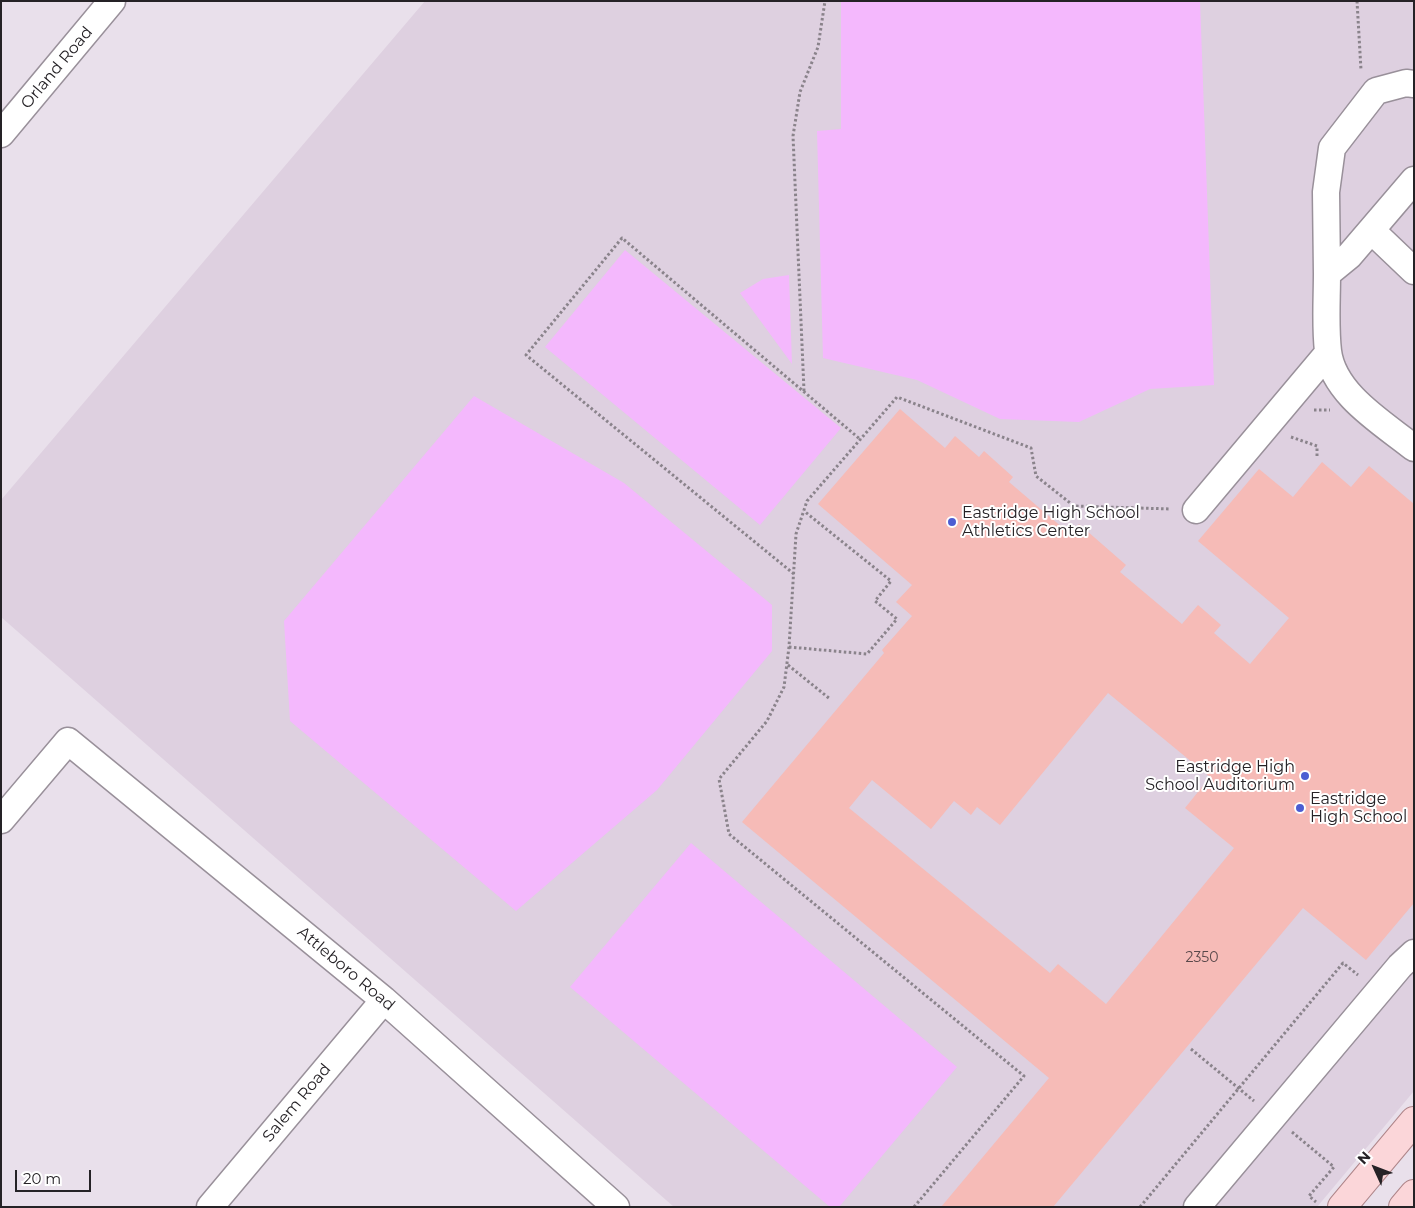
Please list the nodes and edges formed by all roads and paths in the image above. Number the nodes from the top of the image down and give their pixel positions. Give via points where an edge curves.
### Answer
1 (112, 1) edge
2 (825, 1) edge
3 (1357, 1) edge
4 (1414, 84) edge
5 (1376, 91) junction
6 (1, 134) edge
7 (1414, 180) edge
8 (1372, 231) junction
9 (1414, 271) edge
10 (1327, 274) junction
11 (1328, 353) junction
12 (804, 392) junction
13 (1270, 422) junction
14 (861, 440) junction
15 (1414, 448) edge
16 (1318, 458) dead end
17 (1196, 510) joint
18 (804, 511) junction
19 (794, 574) junction
20 (789, 647) junction
21 (787, 665) junction
22 (830, 699) dead end
23 (1, 820) edge
24 (1414, 954) edge
25 (1363, 979) dead end
26 (384, 1000) junction
27 (1414, 1121) edge
28 (1414, 1194) edge
29 (210, 1207) edge
30 (616, 1207) edge
31 (914, 1207) edge
32 (1140, 1207) edge
33 (1197, 1207) edge
34 (1342, 1207) edge
35 (1403, 1207) edge

1 - 6 street, Orland Road
2 - 12 path via 818,47 800,92 793,136
3 - 5 path via 1362,82
4 - 5 street
5 - 10 street via 1332,148 1326,192
7 - 8 street
8 - 9 street
8 - 10 street
10 - 11 street
11 - 13 street
11 - 15 street via 1339,380 1359,404
12 - 14 path
12 - 19 path via 622,238 526,355
13 - 16 path via 1286,435 1317,446
13 - 17 street
14 - 17 path via 897,397 1031,448 1036,476 1074,506
14 - 18 path via 807,501
18 - 19 path via 796,534
18 - 20 path via 891,581 875,601 896,619 867,654
19 - 20 path
20 - 21 path
21 - 22 path
21 - 31 path via 784,687 767,721 719,779 729,834 1024,1076
23 - 26 street, Attleboro Road via 68,742
24 - 33 street via 1400,966
25 - 32 path via 1343,963
26 - 29 street, Salem Road
26 - 30 street, Attleboro Road
27 - 34 main road
28 - 35 main road

